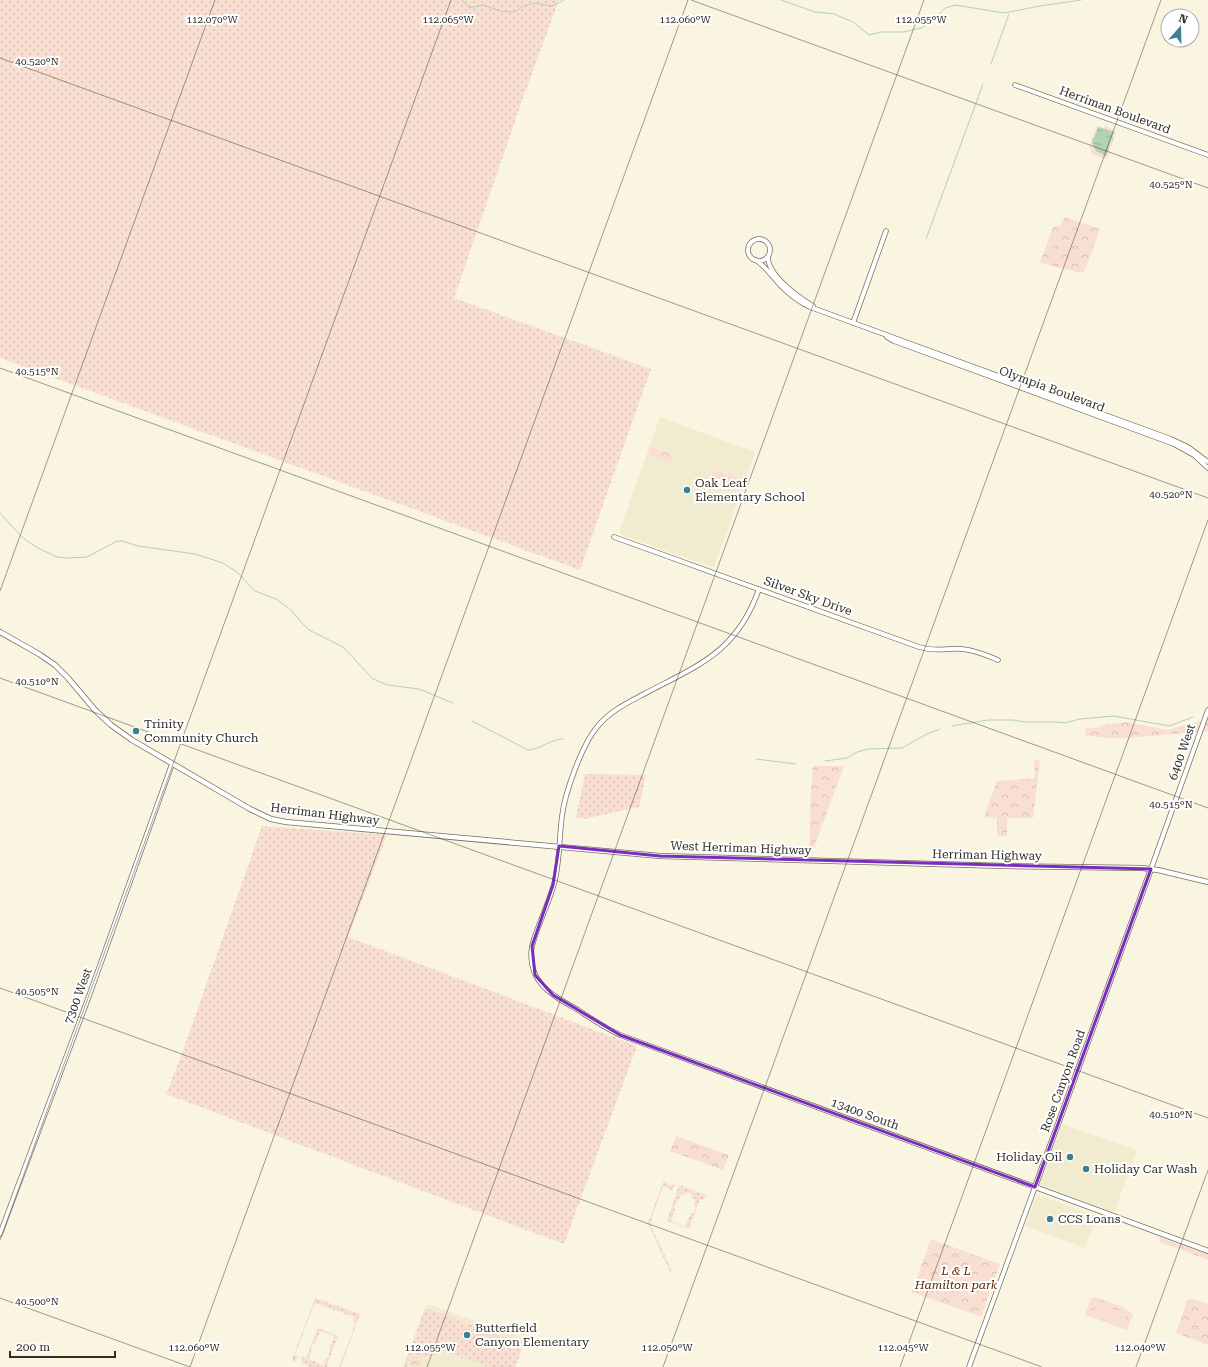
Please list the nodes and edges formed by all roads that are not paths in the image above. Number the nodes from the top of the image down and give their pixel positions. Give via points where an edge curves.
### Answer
1 (1015, 85) dead end
2 (1208, 155) edge
3 (886, 231) dead end
4 (768, 256) junction
5 (756, 260) junction
6 (827, 314) junction
7 (853, 323) junction
8 (885, 335) junction
9 (1208, 462) edge
10 (1208, 468) edge
11 (614, 537) dead end
12 (759, 589) junction
13 (0, 632) edge
14 (998, 660) dead end
15 (1208, 710) edge
16 (172, 764) junction
17 (559, 846) junction
18 (660, 856) joint
19 (822, 861) joint
20 (1151, 869) junction
21 (1208, 882) edge
22 (1035, 1186) junction
23 (0, 1234) edge
24 (1208, 1251) edge
25 (969, 1367) edge

1 - 2 street, Herriman Boulevard
3 - 7 street
4 - 5 street via 763,260
4 - 5 street via 769,244 763,239 756,239 750,244 748,251
4 - 6 street, Olympia Boulevard via 770,267 786,286
5 - 6 street, Olympia Boulevard via 794,298
6 - 7 street, Olympia Boulevard
7 - 8 street, Olympia Boulevard
8 - 9 street, Olympia Boulevard via 1171,439 1188,447
8 - 10 street, Olympia Boulevard via 894,341 1174,444 1190,452
11 - 12 street, Silver Sky Drive
12 - 14 street, Silver Sky Drive via 920,648 969,650
12 - 17 street via 744,623 730,641 715,654 621,707 597,727 583,750 567,795
13 - 16 main road, Herriman Highway via 52,663 111,725 136,744
15 - 20 street, 6400 West
16 - 17 main road, Herriman Highway via 257,813 278,821
16 - 23 street, 7300 West
17 - 18 main road, Herriman Highway
17 - 22 street, 13400 South via 557,871 533,942 531,956 539,981 550,993 620,1035
18 - 19 main road, West Herriman Highway
19 - 20 main road, Herriman Highway
20 - 21 main road, Herriman Highway
20 - 22 main road, Rose Canyon Road
22 - 24 main road, 13400 South
22 - 25 street, Rose Canyon Road

